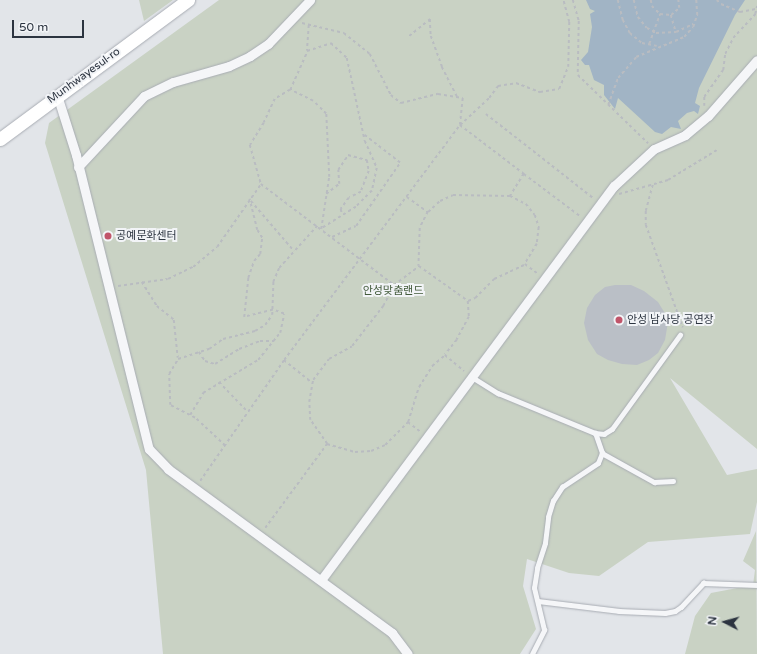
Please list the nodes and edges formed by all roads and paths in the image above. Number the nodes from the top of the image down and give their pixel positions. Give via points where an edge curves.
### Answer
1 (188, 0) edge
2 (310, 0) edge
3 (562, 0) edge
4 (573, 0) edge
5 (618, 0) edge
6 (634, 0) edge
7 (651, 0) edge
8 (678, 0) edge
9 (696, 0) edge
10 (717, 0) edge
11 (757, 8) edge
12 (660, 14) junction
13 (671, 15) junction
14 (293, 18) junction
15 (694, 24) junction
16 (309, 26) junction
17 (676, 32) junction
18 (409, 36) dead end
19 (649, 44) junction
20 (658, 47) junction
21 (307, 51) junction
22 (757, 60) edge
23 (290, 90) junction
24 (57, 95) junction
25 (457, 97) junction
26 (608, 105) junction
27 (486, 114) dead end
28 (706, 118) junction
29 (460, 125) junction
30 (364, 135) junction
31 (0, 139) edge
32 (654, 149) junction
33 (717, 150) dead end
34 (78, 167) junction
35 (524, 174) junction
36 (261, 184) junction
37 (653, 185) junction
38 (326, 194) junction
39 (617, 195) dead end
40 (510, 196) junction
41 (407, 197) junction
42 (249, 199) junction
43 (600, 205) junction
44 (428, 212) junction
45 (342, 214) junction
46 (588, 222) junction
47 (317, 226) junction
48 (321, 229) junction
49 (332, 237) junction
50 (294, 251) junction
51 (361, 260) junction
52 (525, 264) junction
53 (419, 266) junction
54 (546, 278) junction
55 (142, 282) junction
56 (394, 285) junction
57 (109, 287) junction
58 (468, 301) junction
59 (273, 310) junction
60 (680, 335) joint
61 (274, 341) junction
62 (199, 352) junction
63 (445, 354) junction
64 (178, 359) junction
65 (284, 360) junction
66 (472, 377) junction
67 (219, 382) junction
68 (312, 383) junction
69 (248, 412) junction
70 (189, 415) junction
71 (408, 422) junction
72 (595, 433) junction
73 (427, 437) junction
74 (327, 444) junction
75 (225, 446) junction
76 (602, 454) junction
77 (673, 481) dead end
78 (195, 488) junction
79 (259, 536) junction
80 (321, 580) junction
81 (757, 585) edge
82 (538, 601) junction
83 (408, 654) edge
84 (532, 654) edge

1 - 24 street, Munhwayesul-ro
2 - 14 street
3 - 29 path via 569,22 568,66 559,90 540,92 516,83 498,86
4 - 26 path via 579,22 578,75
5 - 19 path via 623,20 630,33
6 - 17 path via 638,16 647,28 656,33
7 - 12 path via 652,6
8 - 13 path via 678,8
9 - 15 path via 698,10
10 - 11 path via 740,12
11 - 28 path via 755,14 733,38 725,54 723,70 704,97
12 - 13 path
12 - 19 path
13 - 17 path
14 - 16 path
14 - 34 street via 268,44 250,56 229,66 173,82 144,96
15 - 17 path
15 - 20 path via 684,37
16 - 21 path
16 - 25 path via 344,33 370,54 391,96 401,103 438,94
18 - 25 path via 430,19 430,36
19 - 20 path
20 - 26 path via 636,57 626,67 618,78
21 - 23 path
21 - 30 path via 331,44 347,58
22 - 28 street
23 - 36 path via 275,99 250,145
23 - 38 path via 313,101 326,114 329,177
24 - 31 street, Munhwayesul-ro
24 - 34 street
25 - 29 path via 463,98
26 - 32 path
27 - 43 path
28 - 32 street via 685,135
29 - 35 path
29 - 41 path
30 - 45 path via 377,168 372,191 356,207
30 - 49 path via 400,163 356,226
32 - 43 street via 624,176
33 - 37 path via 680,175
34 - 57 street
35 - 40 path
35 - 46 path
36 - 42 path
36 - 47 path
37 - 39 path
37 - 60 path via 646,211 646,225 681,320 683,329
38 - 45 path via 339,184 338,170 348,155 367,160 369,171 361,192 349,198 341,209
38 - 48 path
40 - 44 path via 454,195 440,201
40 - 52 path via 526,204 535,215 539,227 537,244
41 - 44 path
41 - 51 path
42 - 50 path
42 - 55 path via 217,246 193,268 168,279
42 - 59 path via 256,230 262,238 260,254 254,260 248,278 244,317
43 - 46 street
44 - 53 path via 420,228
45 - 48 path
46 - 54 street
47 - 48 path
47 - 50 path
48 - 49 path
49 - 51 path
50 - 59 path via 279,268 273,282
51 - 56 path
51 - 65 path
52 - 54 path
52 - 58 path via 494,279 475,298
53 - 56 path
53 - 58 path
54 - 66 street
55 - 57 path
55 - 64 path via 158,306 174,320
56 - 68 path via 383,306 352,346 329,359
57 - 78 street via 149,449 168,469
58 - 63 path via 469,317 457,340
59 - 61 path via 284,314 280,333
59 - 62 path via 265,325 255,332 223,339 209,349
60 - 72 lane via 612,429 604,434
61 - 62 path via 260,341 239,349 216,364 205,361
61 - 67 path via 258,360
62 - 64 path
63 - 66 path
63 - 71 path via 432,366 419,387
64 - 70 path via 169,374 170,405
65 - 68 path
65 - 69 path
66 - 72 lane via 498,393
66 - 73 street
67 - 69 path
67 - 70 path via 203,393
68 - 74 path via 310,420
69 - 75 path
70 - 75 path via 196,418
71 - 73 path
71 - 74 path via 385,445 371,451 355,452
72 - 76 lane
73 - 80 street
74 - 79 path
75 - 78 path
76 - 77 lane via 654,482
76 - 82 lane via 598,463 562,487 553,501 545,543 536,568 534,588
78 - 79 street
79 - 80 street
80 - 83 street via 392,633
81 - 82 lane via 703,584 682,607 675,612 665,613 618,611
82 - 84 lane via 544,630

